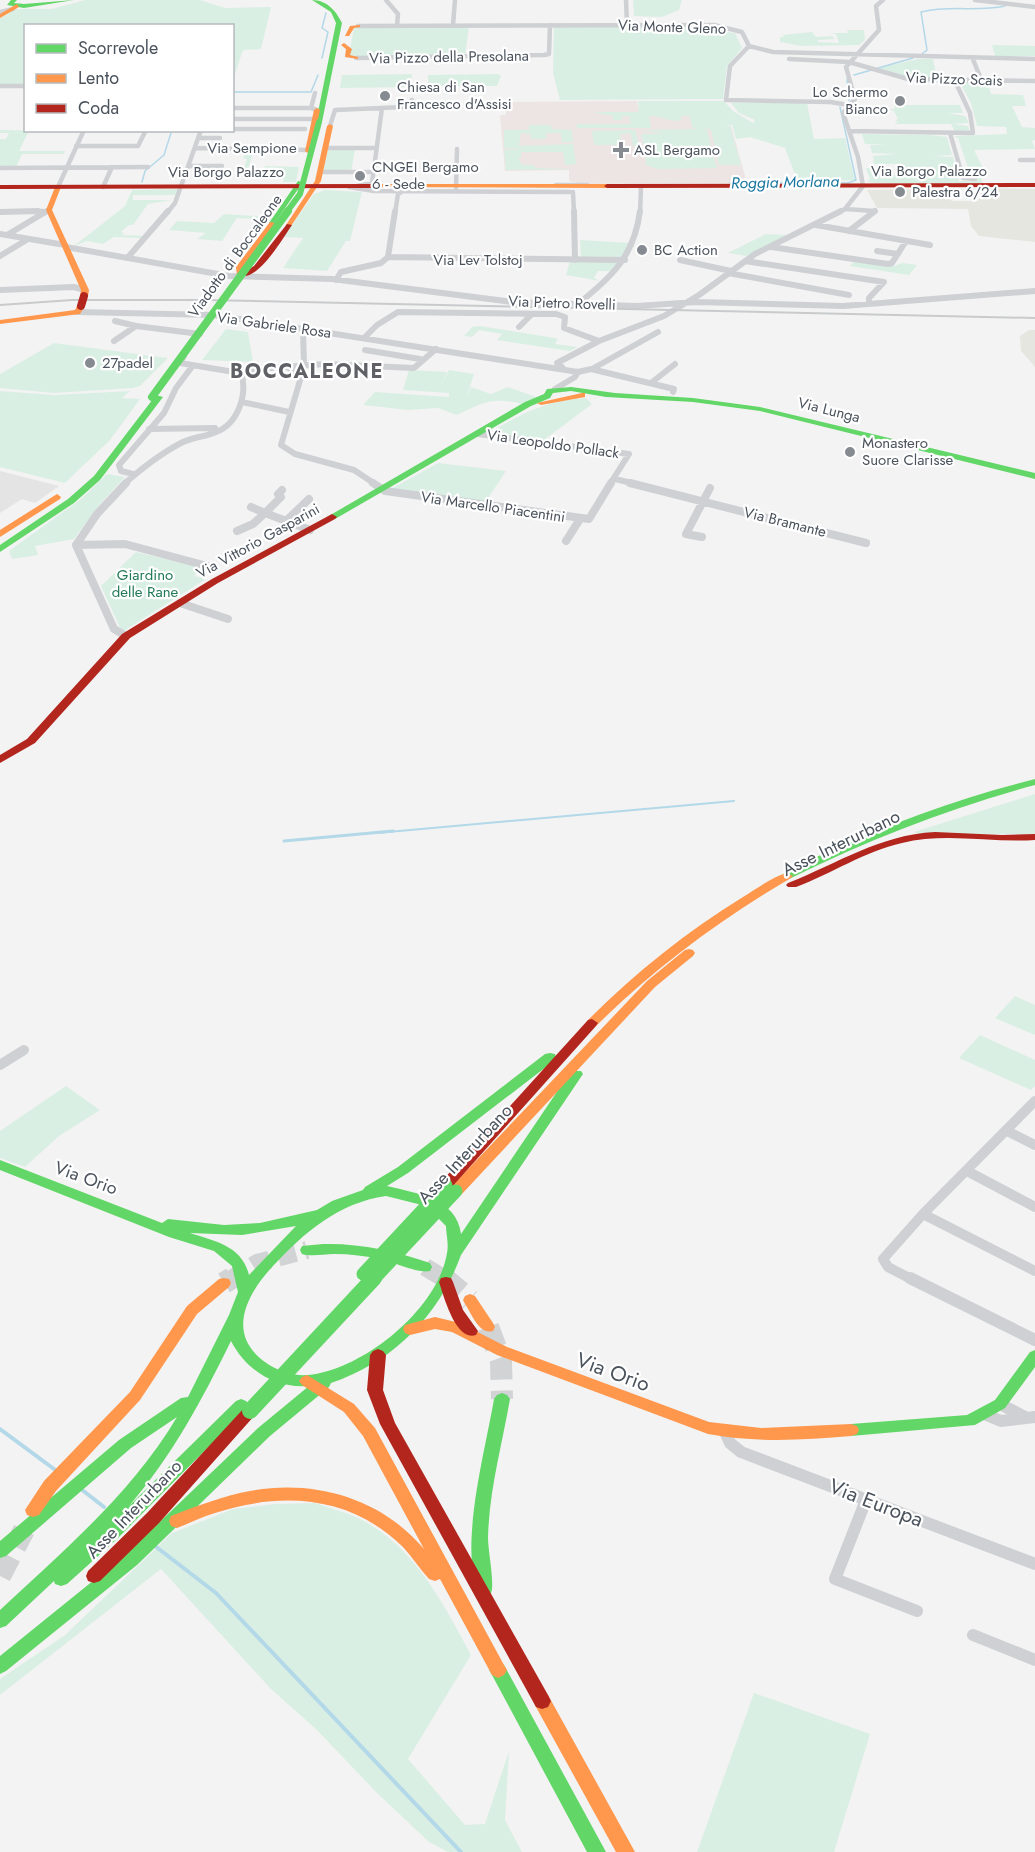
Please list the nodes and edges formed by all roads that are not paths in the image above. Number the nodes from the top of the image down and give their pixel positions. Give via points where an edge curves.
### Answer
1 (70, 0) edge
2 (302, 0) edge
3 (315, 0) edge
4 (332, 0) edge
5 (386, 0) edge
6 (455, 0) edge
7 (626, 0) edge
8 (883, 0) edge
9 (975, 0) edge
10 (35, 2) edge
11 (15, 5) edge
12 (1035, 7) edge
13 (0, 14) edge
14 (453, 25) junction
15 (550, 25) junction
16 (627, 25) junction
17 (358, 26) joint
18 (397, 26) junction
19 (343, 37) junction
20 (749, 46) junction
21 (855, 54) junction
22 (972, 57) junction
23 (356, 58) joint
24 (789, 59) dead end
25 (1035, 59) edge
26 (849, 62) junction
27 (871, 70) junction
28 (863, 74) dead end
29 (857, 76) dead end
30 (850, 79) junction
31 (954, 79) junction
32 (981, 79) junction
33 (1035, 81) edge
34 (0, 86) edge
35 (24, 86) edge
36 (412, 100) dead end
37 (849, 105) junction
38 (234, 108) edge
39 (382, 108) junction
40 (323, 117) junction
41 (234, 119) edge
42 (880, 124) dead end
43 (234, 129) edge
44 (305, 129) dead end
45 (849, 131) junction
46 (83, 132) edge
47 (145, 132) edge
48 (200, 132) edge
49 (882, 132) junction
50 (950, 134) junction
51 (198, 138) junction
52 (220, 138) dead end
53 (76, 146) junction
54 (195, 148) junction
55 (326, 148) junction
56 (377, 148) junction
57 (457, 149) dead end
58 (309, 150) junction
59 (1020, 160) dead end
60 (1035, 160) edge
61 (188, 166) junction
62 (222, 166) dead end
63 (67, 167) junction
64 (112, 167) junction
65 (148, 167) dead end
66 (0, 168) edge
67 (372, 172) junction
68 (963, 174) dead end
69 (318, 180) junction
70 (1035, 185) edge
71 (181, 186) junction
72 (863, 186) junction
73 (58, 187) junction
74 (103, 187) junction
75 (300, 187) junction
76 (349, 187) junction
77 (641, 187) junction
78 (0, 188) edge
79 (456, 188) junction
80 (571, 188) junction
81 (405, 191) junction
82 (845, 209) junction
83 (47, 211) junction
84 (0, 212) edge
85 (286, 221) junction
86 (816, 225) junction
87 (849, 231) junction
88 (0, 234) edge
89 (7, 235) junction
90 (28, 238) junction
91 (906, 241) junction
92 (930, 245) dead end
93 (769, 247) junction
94 (66, 248) junction
95 (877, 251) dead end
96 (898, 254) junction
97 (0, 256) edge
98 (129, 256) junction
99 (388, 256) junction
100 (848, 258) junction
101 (575, 260) junction
102 (625, 260) junction
103 (680, 260) dead end
104 (745, 261) junction
105 (729, 272) junction
106 (834, 274) junction
107 (243, 276) junction
108 (336, 277) junction
109 (58, 288) junction
110 (0, 290) edge
111 (1035, 291) edge
112 (849, 295) dead end
113 (81, 297) junction
114 (681, 303) junction
115 (578, 304) junction
116 (869, 304) junction
117 (532, 314) junction
118 (214, 315) junction
119 (115, 321) dead end
120 (0, 322) edge
121 (136, 326) junction
122 (519, 327) dead end
123 (303, 329) junction
124 (658, 332) dead end
125 (200, 334) junction
126 (364, 338) junction
127 (373, 340) junction
128 (599, 340) junction
129 (114, 341) dead end
130 (436, 349) junction
131 (365, 350) junction
132 (420, 358) dead end
133 (354, 364) junction
134 (675, 364) dead end
135 (560, 365) junction
136 (304, 366) junction
137 (191, 368) junction
138 (289, 368) junction
139 (591, 369) junction
140 (578, 372) junction
141 (241, 373) junction
142 (651, 383) junction
143 (563, 391) junction
144 (674, 392) dead end
145 (155, 397) junction
146 (242, 402) junction
147 (289, 412) junction
148 (149, 429) junction
149 (220, 430) junction
150 (478, 434) junction
151 (133, 474) junction
152 (1035, 476) edge
153 (615, 479) junction
154 (710, 488) dead end
155 (381, 489) junction
156 (282, 490) dead end
157 (309, 499) dead end
158 (704, 501) junction
159 (251, 507) dead end
160 (265, 513) junction
161 (580, 519) junction
162 (286, 521) junction
163 (310, 530) junction
164 (237, 531) dead end
165 (0, 534) edge
166 (702, 537) dead end
167 (566, 541) dead end
168 (866, 543) dead end
169 (76, 545) junction
170 (0, 549) edge
171 (211, 567) dead end
172 (180, 603) junction
173 (228, 619) dead end
174 (126, 636) junction
175 (2, 757) edge
176 (1035, 782) edge
177 (1035, 790) edge
178 (1035, 837) edge
179 (792, 885) junction
180 (651, 984) junction
181 (590, 1026) junction
182 (24, 1050) dead end
183 (0, 1065) edge
184 (1035, 1101) edge
185 (1007, 1131) junction
186 (1035, 1145) edge
187 (0, 1165) edge
188 (967, 1171) junction
189 (451, 1188) junction
190 (361, 1194) junction
191 (1035, 1207) edge
192 (322, 1212) junction
193 (923, 1214) junction
194 (159, 1225) junction
195 (307, 1250) tunnel mouth
196 (456, 1252) junction
197 (425, 1267) tunnel mouth
198 (1035, 1271) edge
199 (446, 1282) junction
200 (224, 1283) tunnel mouth
201 (245, 1291) junction
202 (470, 1300) tunnel mouth
203 (235, 1318) junction
204 (488, 1327) tunnel mouth
205 (408, 1330) junction
206 (1035, 1340) edge
207 (489, 1345) junction
208 (378, 1354) junction
209 (1035, 1356) edge
210 (312, 1384) junction
211 (201, 1386) junction
212 (502, 1399) tunnel mouth
213 (1003, 1400) junction
214 (246, 1408) junction
215 (984, 1414) junction
216 (1031, 1417) edge
217 (725, 1432) junction
218 (866, 1500) junction
219 (33, 1510) dead end
220 (166, 1527) junction
221 (0, 1551) edge
222 (128, 1552) junction
223 (1035, 1564) edge
224 (917, 1611) dead end
225 (495, 1618) junction
226 (0, 1621) edge
227 (0, 1629) edge
228 (973, 1635) dead end
229 (0, 1656) edge
230 (1035, 1660) edge
231 (0, 1666) edge
232 (510, 1692) junction
233 (597, 1852) edge
234 (626, 1852) edge

1 - 10 main road
2 - 19 main road via 327,12
3 - 19 main road via 333,11
4 - 19 main road via 351,21
5 - 18 street via 398,14
6 - 14 street
7 - 16 street
8 - 21 street via 876,6 879,30
9 - 12 street
10 - 11 main road
11 - 13 main road
14 - 15 street, Via Monte Gleno
14 - 18 street, Via Monte Gleno
15 - 16 street, Via Monte Gleno
15 - 23 street, Via Pizzo della Presolana via 547,55
16 - 20 street, Via Monte Gleno via 723,26 742,32
17 - 18 street, Via Monte Gleno
17 - 19 main road
19 - 23 main road via 349,49 347,56
19 - 40 main road
19 - 40 main road via 321,92
20 - 21 street, Via Monte Gleno via 778,52
20 - 37 street via 730,66 726,100
21 - 22 street, Via Monte Gleno
21 - 26 street
22 - 25 street, Via Monte Gleno
22 - 32 street
24 - 26 street, Via Pizzo Scais
26 - 27 street, Via Pizzo Scais
26 - 30 street via 846,67
27 - 28 street
27 - 31 street, Via Pizzo Scais via 908,79
29 - 30 street
30 - 37 street via 855,99
31 - 32 street, Via Pizzo Scais
31 - 50 street via 974,126 973,133
32 - 33 street, Via Pizzo Scais
34 - 35 street
36 - 39 street via 408,106
37 - 45 street via 843,110
38 - 40 street
39 - 40 street
39 - 56 street
40 - 41 street
40 - 55 main road
40 - 58 main road
40 - 107 main road, Viadotto di Boccaleone, bridge via 300,194
42 - 49 street
43 - 44 street
45 - 49 street
45 - 72 street
46 - 53 street
47 - 53 street via 138,146
48 - 51 street
49 - 50 street
50 - 68 street
51 - 52 street
51 - 54 street
53 - 63 street
54 - 58 street, Via Sempione
54 - 61 street
55 - 56 street
55 - 69 main road
56 - 67 street
57 - 79 street
58 - 75 main road
59 - 60 street
61 - 62 street
61 - 71 street
63 - 64 street
63 - 66 street
63 - 73 street
64 - 65 street
64 - 74 street
67 - 69 street
67 - 76 street via 372,183
69 - 75 main road, Via Borgo Palazzo
69 - 76 main road, Via Borgo Palazzo via 331,187
69 - 85 main road
70 - 72 main road, Via Borgo Palazzo
71 - 74 main road, Via Borgo Palazzo
71 - 75 main road, Via Borgo Palazzo
71 - 98 street via 175,203
72 - 77 main road, Via Borgo Palazzo
72 - 82 street
73 - 74 main road, Via Borgo Palazzo
73 - 78 main road, Via Borgo Palazzo
73 - 83 main road
75 - 85 main road
75 - 85 main road via 306,190
76 - 79 main road, Via Borgo Palazzo
76 - 81 street, Via Borgo Palazzo
77 - 80 main road, Via Borgo Palazzo
77 - 102 street via 637,229
79 - 80 main road, Via Borgo Palazzo
80 - 81 street, Via Borgo Palazzo
80 - 101 street
81 - 99 street via 398,194
82 - 86 street, Via Gabriele Rosa
82 - 87 street via 875,211
83 - 84 street
83 - 89 street
83 - 94 main road
85 - 107 street
85 - 107 main road via 257,268
85 - 107 main road via 253,249 240,267
86 - 87 street
86 - 93 street, Via Gabriele Rosa
87 - 91 street
88 - 89 street, Via Pietro Rovelli
89 - 90 street, Via Pietro Rovelli
90 - 94 street, Via Pietro Rovelli
90 - 97 street
91 - 92 street
91 - 96 street
93 - 100 street
93 - 104 street, Via Gabriele Rosa
94 - 98 street, Via Pietro Rovelli
94 - 113 main road
95 - 96 street
96 - 100 street via 892,263 885,264
98 - 107 street, Via Pietro Rovelli
99 - 101 street, Via Lev Tolstoj
99 - 108 street, Via Lev Tolstoj via 381,263
100 - 106 street
101 - 102 street, Via Lev Tolstoj
102 - 115 street
103 - 105 street
104 - 105 street, Via Gabriele Rosa
104 - 106 street
105 - 112 street
105 - 114 street, Via Gabriele Rosa via 699,295
106 - 116 street via 884,282 869,298
107 - 108 street, Via Pietro Rovelli
107 - 145 main road, Viadotto di Boccaleone, bridge
108 - 115 street, Via Pietro Rovelli via 482,300
109 - 110 street
109 - 113 street, Via Gabriele Rosa
109 - 113 street via 75,284
111 - 116 street, Via Pietro Rovelli
113 - 118 street, Via Gabriele Rosa
113 - 120 main road
114 - 115 street, Via Pietro Rovelli
114 - 116 street, Via Pietro Rovelli
114 - 128 street, Via Gabriele Rosa via 660,317
117 - 122 street
117 - 126 street via 448,310 394,313
117 - 128 street via 562,315 564,328
118 - 123 street, Via Gabriele Rosa
118 - 125 street
119 - 121 street
121 - 125 street
121 - 129 street
123 - 126 street, Via Gabriele Rosa
123 - 136 street
124 - 139 street
125 - 137 street via 180,363
126 - 127 street, Via Gabriele Rosa
127 - 130 street, Via Gabriele Rosa
127 - 131 street
128 - 135 street, Via Gabriele Rosa
130 - 133 street via 414,368
130 - 135 street, Via Gabriele Rosa via 545,367
131 - 132 street
131 - 133 street
133 - 136 street
134 - 142 street
135 - 140 street
136 - 138 street
137 - 141 street
137 - 148 street via 164,413
138 - 141 street
138 - 147 street via 301,378
139 - 140 street
139 - 142 street
140 - 143 street, Via Vittorio Gasparini
141 - 146 street via 245,383
142 - 144 street
143 - 150 main road, Via Vittorio Gasparini
143 - 152 main road, Via Lunga via 693,400 760,410
145 - 165 main road via 97,466
145 - 170 main road via 97,478 71,501
146 - 147 street
146 - 149 street via 227,426
147 - 155 street via 280,443 284,449 354,470
148 - 149 street
148 - 151 street via 118,467
149 - 151 street via 183,442
150 - 153 street, Via Leopoldo Pollack via 629,454
150 - 155 main road, Via Vittorio Gasparini
151 - 169 street via 84,530
153 - 158 street, Via Bramante
153 - 161 street via 592,517
154 - 158 street
155 - 161 street, Via Marcello Piacentini
155 - 163 main road, Via Vittorio Gasparini
156 - 160 street via 278,494 281,497
157 - 162 street
158 - 166 street via 686,534
158 - 168 street, Via Bramante
159 - 160 street
160 - 162 street
160 - 164 street
161 - 167 street, Via Marcello Piacentini
162 - 163 street
163 - 172 main road, Via Vittorio Gasparini
169 - 171 street via 125,544
169 - 174 street via 114,629
172 - 173 street
172 - 174 main road, Via Vittorio Gasparini
174 - 175 main road, Via Vittorio Gasparini via 31,741
176 - 181 main road, Asse Interurbano via 906,820 790,875 691,938 650,969
177 - 179 main road, Asse Interurbano via 911,828
178 - 179 main road via 915,837 886,844
179 - 180 main road, Asse Interurbano via 730,923
180 - 189 main road, Asse Interurbano
180 - 196 main road via 651,992 579,1070
181 - 189 main road, Asse Interurbano
181 - 190 main road via 579,1029 403,1170
182 - 183 street
184 - 185 street
185 - 186 street
185 - 188 street
187 - 194 main road, Via Orio
188 - 191 street
188 - 193 street
189 - 214 main road, Asse Interurbano, bridge
190 - 192 main road
190 - 196 main road via 396,1192 423,1197 436,1205 454,1230
192 - 194 main road, Via Orio via 282,1226 242,1233
192 - 201 main road via 276,1252
193 - 198 street
193 - 206 street via 885,1254 885,1264
194 - 201 main road, Via Orio via 227,1251 240,1267
195 - 197 main road via 369,1248
196 - 199 main road
199 - 205 main road
199 - 207 main road, Via Orio via 460,1319
200 - 219 main road via 192,1310 135,1396 50,1486
201 - 203 main road
202 - 204 main road
203 - 210 main road via 237,1341 255,1365 277,1376
203 - 211 main road
205 - 207 main road, Via Orio via 424,1324 444,1324 464,1330
205 - 208 main road
207 - 217 main road, Via Orio
208 - 210 main road via 356,1369
208 - 225 main road via 374,1379 378,1403
209 - 213 main road
210 - 220 main road
210 - 232 main road via 349,1407 369,1432
211 - 221 main road via 186,1403 109,1457
211 - 226 main road via 156,1461 123,1502
212 - 225 main road via 479,1526 481,1577
213 - 215 main road, Via Orio
213 - 216 street via 1015,1414
214 - 222 main road, Asse Interurbano
214 - 227 main road, Asse Interurbano via 111,1534
215 - 216 street via 1001,1421
215 - 217 main road, Via Orio via 960,1422 862,1430 756,1436
217 - 218 street, Via Europa via 741,1452
218 - 223 street, Via Europa
218 - 224 street via 835,1579
220 - 222 main road
220 - 232 main road via 216,1504 258,1494 311,1494 359,1507 404,1534 417,1548 434,1570 477,1649
222 - 229 main road, Asse Interurbano
222 - 231 main road via 49,1629
225 - 234 main road
228 - 230 street
232 - 233 main road

